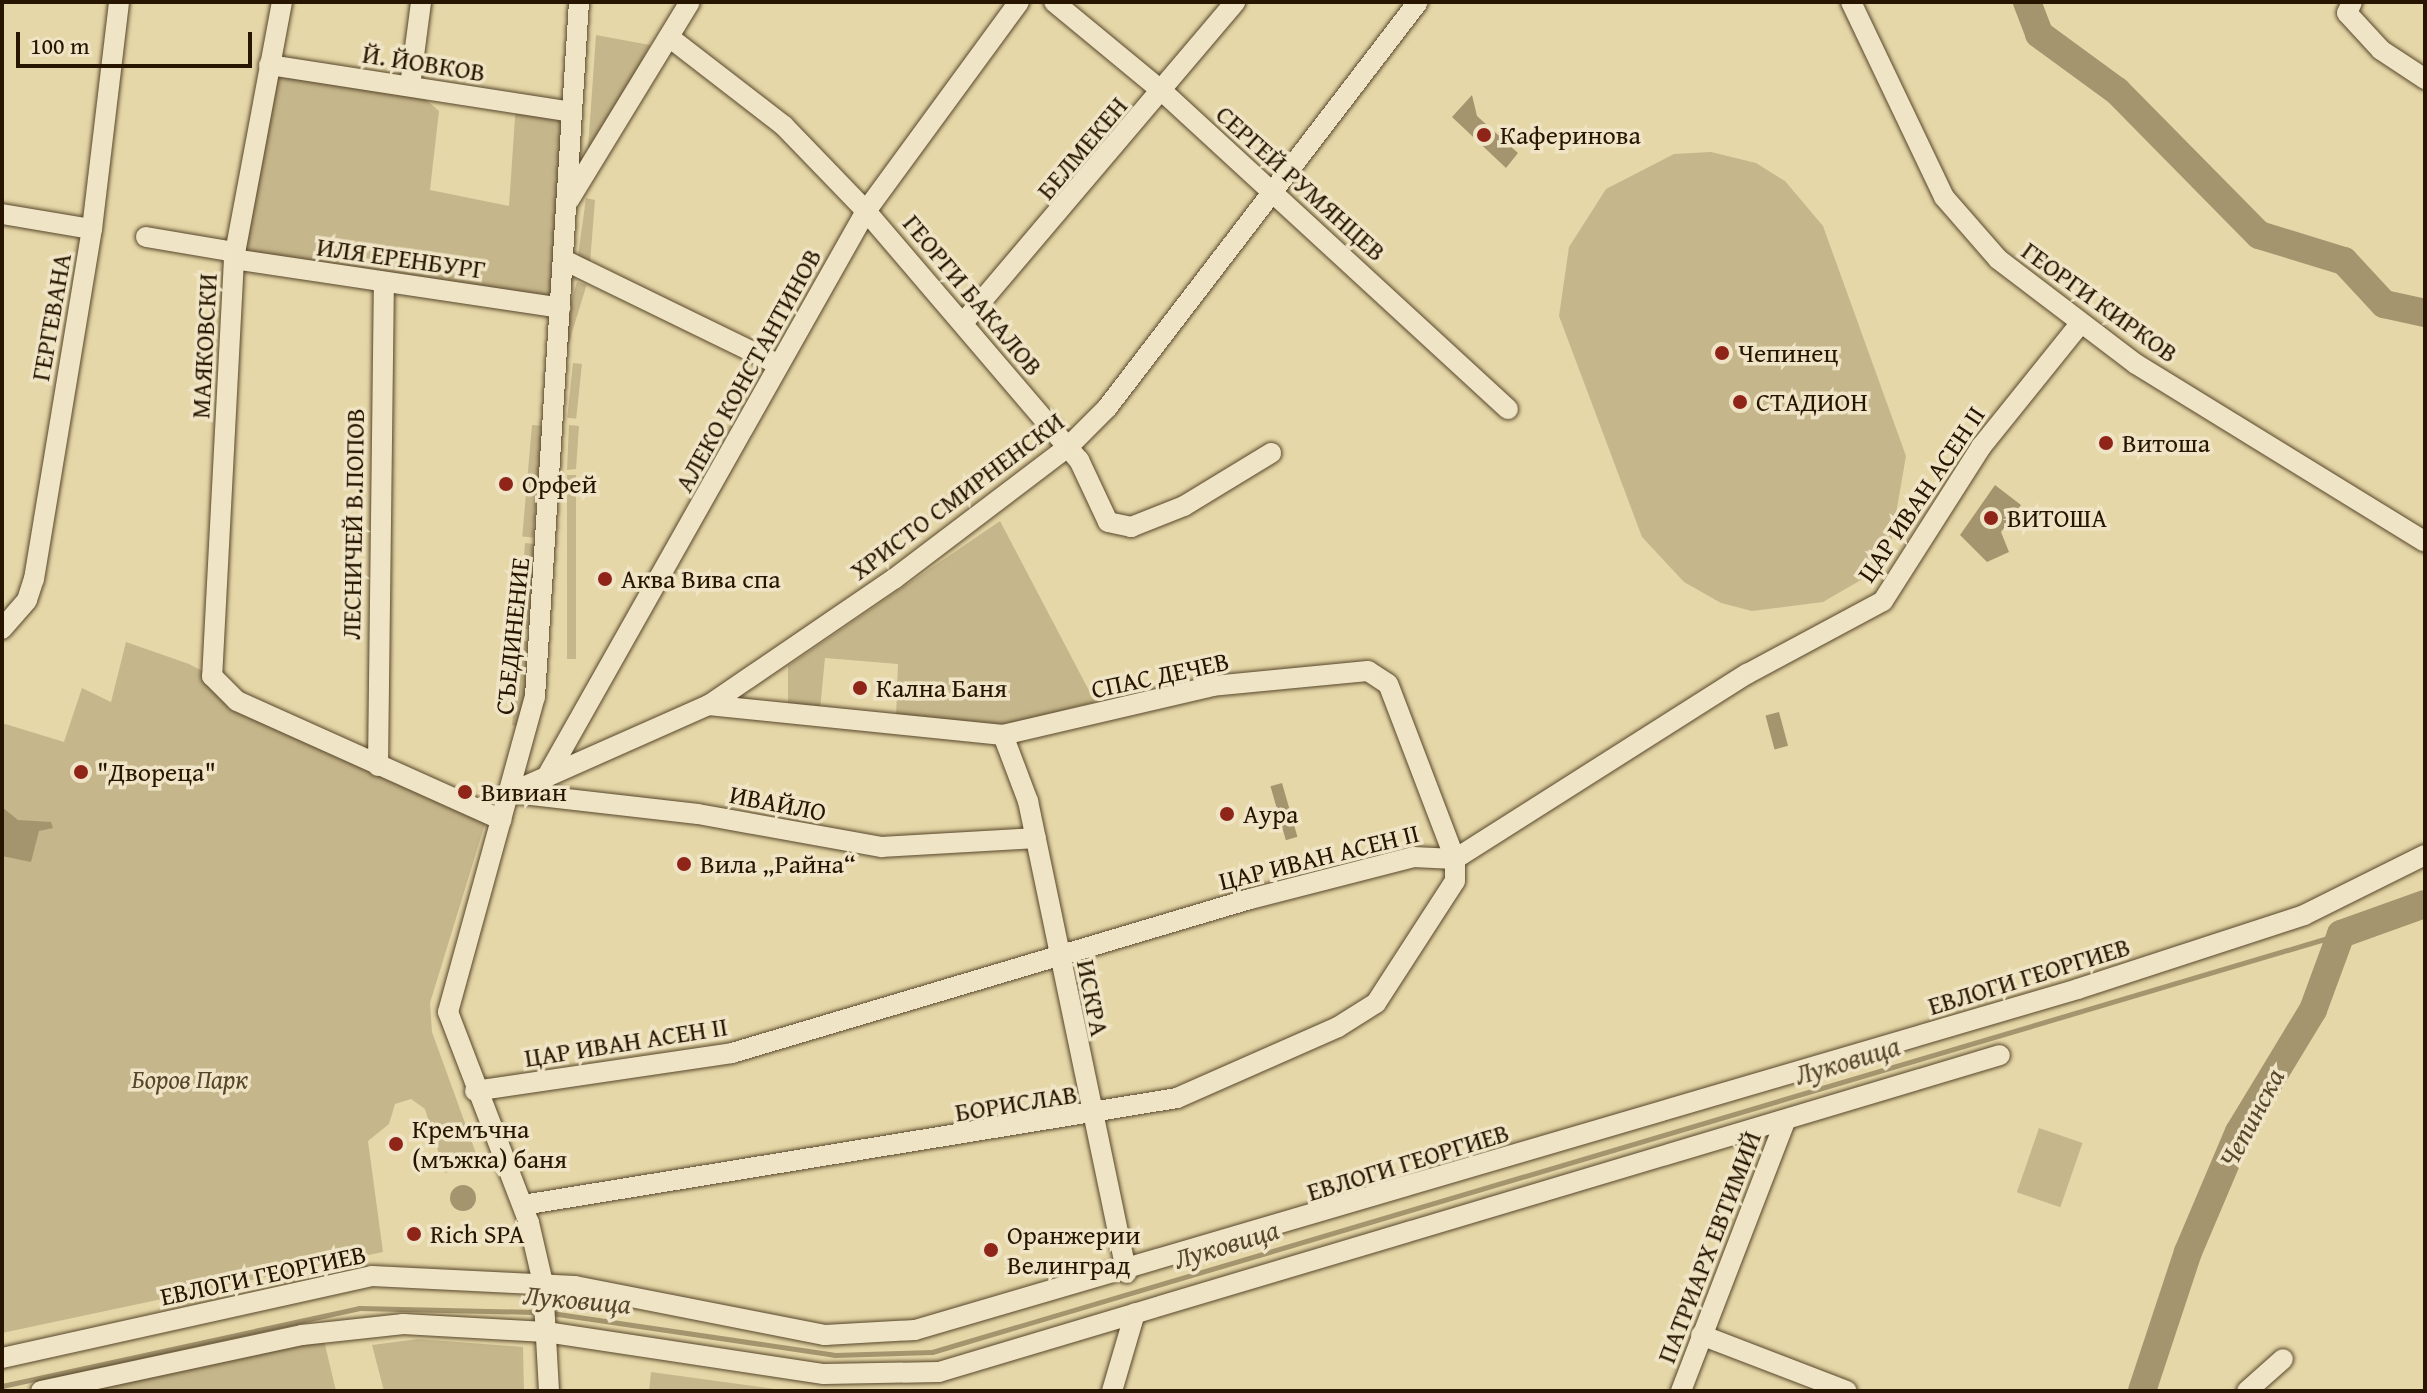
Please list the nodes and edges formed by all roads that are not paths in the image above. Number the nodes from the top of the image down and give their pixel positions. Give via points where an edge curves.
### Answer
1 (119, 2) edge
2 (282, 2) edge
3 (421, 2) edge
4 (579, 2) edge
5 (690, 2) edge
6 (1019, 2) edge
7 (1054, 2) edge
8 (1235, 2) edge
9 (1418, 2) edge
10 (1851, 2) edge
11 (2350, 8) edge
12 (669, 37) junction
13 (269, 65) junction
14 (2425, 79) edge
15 (410, 86) junction
16 (1162, 91) junction
17 (571, 112) junction
18 (1269, 193) junction
19 (567, 203) junction
20 (866, 211) junction
21 (2, 214) edge
22 (92, 229) junction
23 (146, 237) dead end
24 (234, 256) junction
25 (564, 260) junction
26 (384, 283) junction
27 (560, 308) junction
28 (963, 323) junction
29 (2079, 325) junction
30 (779, 365) junction
31 (1508, 409) dead end
32 (1068, 447) junction
33 (1271, 453) dead end
34 (2425, 542) edge
35 (2, 629) edge
36 (709, 705) junction
37 (1003, 735) junction
38 (378, 766) junction
39 (546, 778) junction
40 (510, 793) junction
41 (502, 820) junction
42 (1036, 838) junction
43 (2425, 855) edge
44 (1455, 859) junction
45 (1059, 957) junction
46 (2000, 1055) dead end
47 (475, 1091) junction
48 (1090, 1118) junction
49 (1785, 1122) junction
50 (523, 1205) junction
51 (1127, 1273) junction
52 (543, 1283) junction
53 (1135, 1313) junction
54 (546, 1332) junction
55 (1701, 1335) junction
56 (2, 1358) edge
57 (2283, 1359) dead end
58 (1808, 1384) edge
59 (41, 1391) edge
60 (549, 1391) edge
61 (1112, 1391) edge
62 (1681, 1391) edge
63 (1847, 1391) edge
64 (2247, 1391) edge

1 - 22 street, ГЕРГЕВАНА
2 - 13 street, МАЯКОВСКИ
3 - 15 street
4 - 17 street, СЪЕДИНЕНИЕ
5 - 12 street
6 - 20 street, АЛЕКО КОНСТАНТИНОВ
7 - 16 street, СЕРГЕЙ РУМЯНЦЕВ
8 - 16 street, БЕЛМЕКЕН
9 - 18 street, ХРИСТО СМИРНЕНСКИ
10 - 29 street, ГЕОРГИ КИРКОВ via 1944,197 1998,259
11 - 14 street via 2400,67
12 - 19 street
12 - 20 street, ГЕОРГИ БАКАЛОВ via 784,126
13 - 15 street, Й. ЙОВКОВ
13 - 24 street, МАЯКОВСКИ
15 - 17 street, Й. ЙОВКОВ
16 - 18 street, СЕРГЕЙ РУМЯНЦЕВ
16 - 28 street, БЕЛМЕКЕН
17 - 19 street, СЪЕДИНЕНИЕ
18 - 31 street, СЕРГЕЙ РУМЯНЦЕВ
18 - 32 street, ХРИСТО СМИРНЕНСКИ via 1107,408
19 - 25 street, СЪЕДИНЕНИЕ
20 - 28 street, ГЕОРГИ БАКАЛОВ
20 - 30 street, АЛЕКО КОНСТАНТИНОВ
21 - 22 street
22 - 35 street, ГЕРГЕВАНА via 34,579 27,600
23 - 24 street, ИЛЯ ЕРЕНБУРГ
24 - 26 street, ИЛЯ ЕРЕНБУРГ
24 - 38 street, МАЯКОВСКИ via 212,676 223,693
25 - 27 street, СЪЕДИНЕНИЕ
25 - 30 street
26 - 27 street, ИЛЯ ЕРЕНБУРГ
26 - 38 street, ЛЕСНИЧЕЙ В.ПОПОВ
27 - 40 street, СЪЕДИНЕНИЕ via 537,684
28 - 32 street, ГЕОРГИ БАКАЛОВ
29 - 34 street, ГЕОРГИ КИРКОВ
29 - 44 street, ЦАР ИВАН АСЕН II via 1981,447 1883,601 1747,674
30 - 39 street, АЛЕКО КОНСТАНТИНОВ
32 - 33 street, ГЕОРГИ БАКАЛОВ via 1102,514 1117,527 1184,506
32 - 36 street, ХРИСТО СМИРНЕНСКИ via 894,579
36 - 37 street, СПАС ДЕЧЕВ
36 - 39 street, ХРИСТО СМИРНЕНСКИ
37 - 42 street, ИСКРА
37 - 44 street, СПАС ДЕЧЕВ via 1213,686 1368,671 1388,684
38 - 41 street
39 - 40 street, ХРИСТО СМИРНЕНСКИ
40 - 41 street, СЪЕДИНЕНИЕ
40 - 42 street, ИВАЙЛО via 698,814 882,847
41 - 47 street, СЪЕДИНЕНИЕ via 449,991 448,1012
42 - 45 street, ИСКРА
43 - 51 street, ЕВЛОГИ ГЕОРГИЕВ via 2304,915 2229,941
44 - 45 street, ЦАР ИВАН АСЕН II via 1413,857
44 - 48 street, БОРИСЛАВ via 1446,903 1402,973 1376,1003 1338,1027 1177,1098
45 - 47 street, ЦАР ИВАН АСЕН II via 697,1061
45 - 48 street, ИСКРА
46 - 49 street
47 - 50 street, СЪЕДИНЕНИЕ
48 - 50 street, БОРИСЛАВ
48 - 51 street, ИСКРА
49 - 53 street
49 - 55 street, ПАТРИАРХ ЕВТИМИЙ
50 - 52 street, СЪЕДИНЕНИЕ
51 - 52 street, ЕВЛОГИ ГЕОРГИЕВ via 915,1330 867,1335 781,1328
52 - 54 street, СЪЕДИНЕНИЕ
52 - 56 street, ЕВЛОГИ ГЕОРГИЕВ via 372,1276
53 - 54 street via 939,1372 880,1379
53 - 61 street
54 - 59 street via 354,1327
54 - 60 street, СЪЕДИНЕНИЕ
55 - 58 street
55 - 62 street, ПАТРИАРХ ЕВТИМИЙ
57 - 64 street
58 - 63 street

